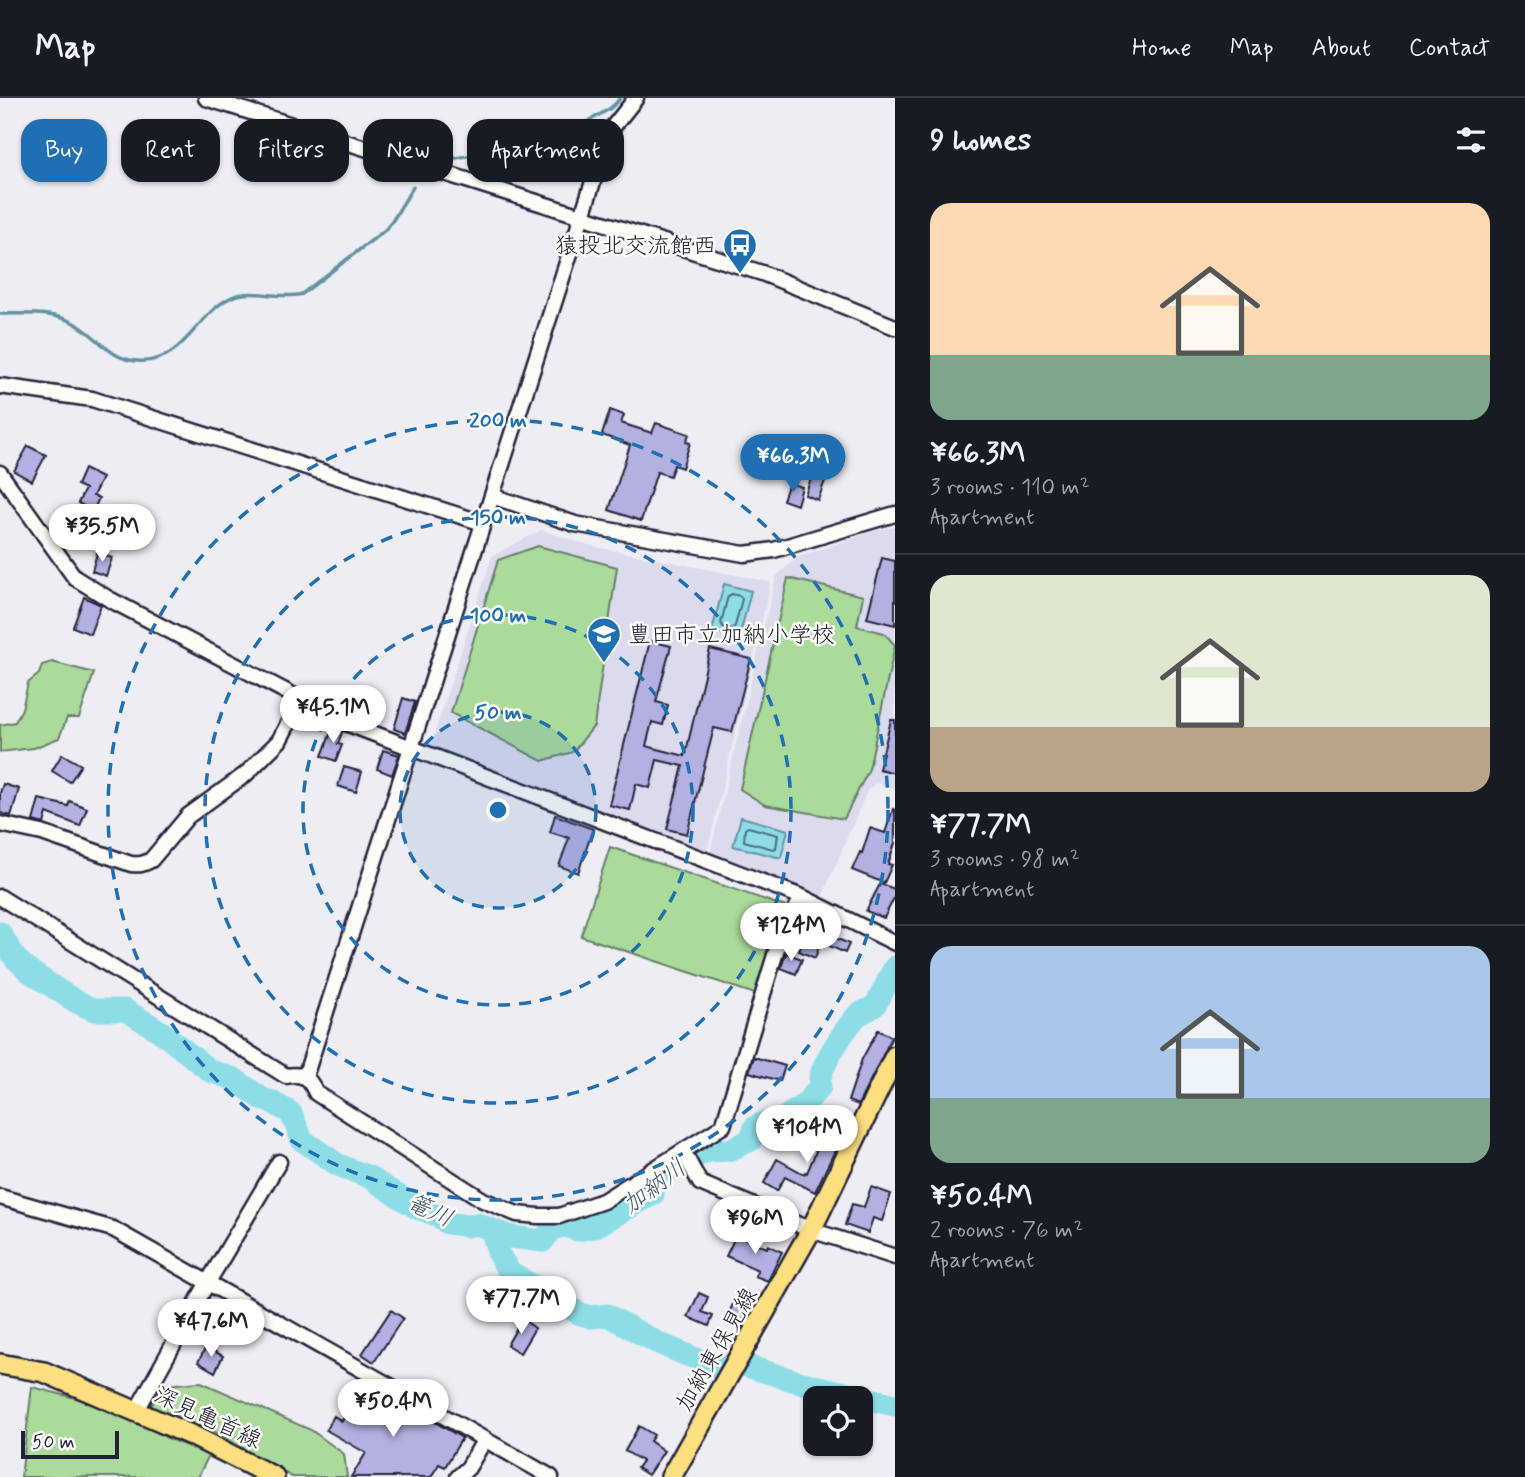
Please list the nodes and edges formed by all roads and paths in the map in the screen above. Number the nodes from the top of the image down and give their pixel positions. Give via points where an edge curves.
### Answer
1 (206, 98) edge
2 (636, 98) edge
3 (581, 216) junction
4 (895, 327) edge
5 (0, 386) edge
6 (0, 473) edge
7 (492, 496) junction
8 (895, 514) edge
9 (482, 523) junction
10 (301, 699) junction
11 (410, 748) junction
12 (0, 824) edge
13 (0, 897) edge
14 (802, 897) junction
15 (895, 942) edge
16 (895, 1056) edge
17 (304, 1077) junction
18 (685, 1153) junction
19 (279, 1162) dead end
20 (0, 1197) edge
21 (811, 1230) junction
22 (895, 1256) edge
23 (208, 1282) junction
24 (0, 1364) edge
25 (136, 1410) junction
26 (485, 1439) junction
27 (274, 1477) edge
28 (458, 1477) edge
29 (551, 1477) edge
30 (671, 1477) edge

1 - 3 street
2 - 3 street via 609,132
3 - 4 street via 762,273
3 - 7 street
5 - 9 street via 92,399
6 - 10 street via 80,583
7 - 8 street via 575,524 744,554 774,550
7 - 9 street
9 - 11 street
10 - 11 street
10 - 12 street via 272,749 188,816 146,863 131,864 42,833
11 - 14 street
11 - 17 street
13 - 17 street via 286,1076
14 - 15 street
14 - 18 street via 778,945 723,1126
16 - 21 main road, 加納東保見線
17 - 18 street via 316,1093 483,1200 517,1214 559,1216 603,1201
18 - 21 street via 700,1183
19 - 23 street
20 - 23 street via 113,1229
21 - 22 street
21 - 30 main road, 加納東保見線
23 - 25 street
23 - 26 street
24 - 25 main road, 深見亀首線 via 44,1372
25 - 27 main road, 深見亀首線
26 - 28 street
26 - 29 street

